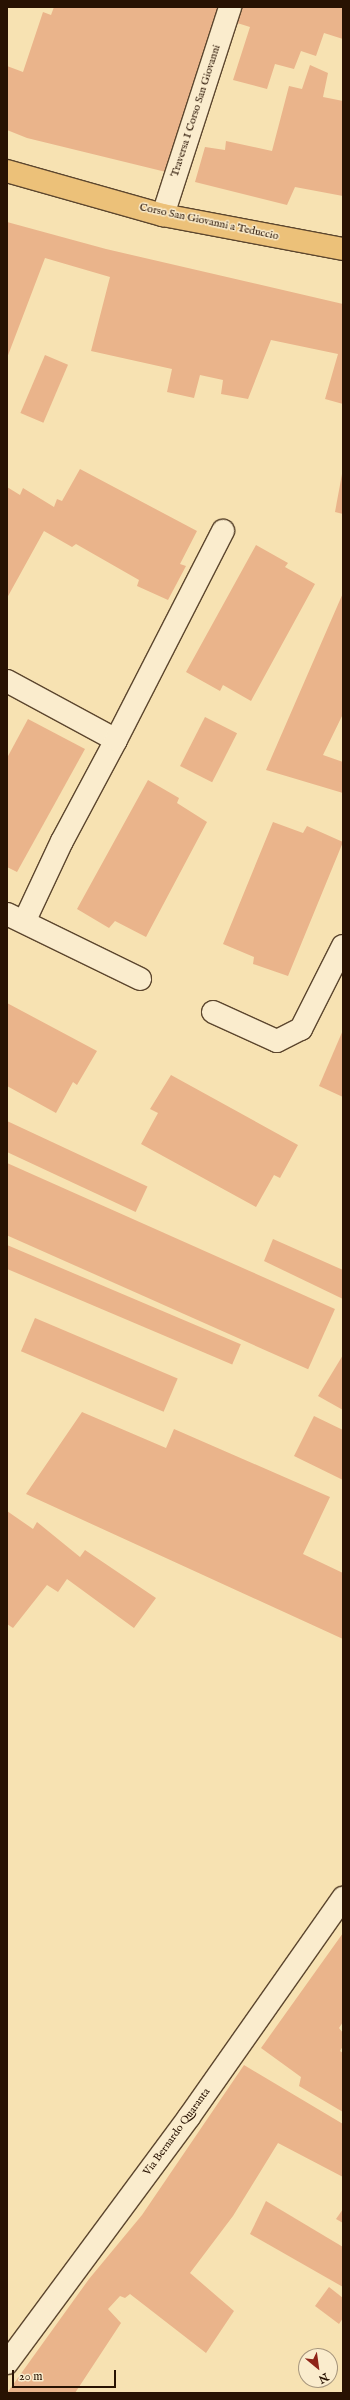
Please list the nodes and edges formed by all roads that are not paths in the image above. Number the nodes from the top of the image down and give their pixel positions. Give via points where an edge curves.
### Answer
1 (230, 7) edge
2 (7, 171) edge
3 (162, 215) junction
4 (343, 249) edge
5 (223, 531) dead end
6 (7, 681) edge
7 (116, 740) junction
8 (15, 918) edge
9 (343, 946) edge
10 (140, 979) dead end
11 (213, 1012) dead end
12 (343, 1898) edge
13 (7, 2363) edge

1 - 3 street, Traversa I Corso San Giovanni
2 - 3 main road, Corso San Giovanni a Teduccio
3 - 4 main road, Corso San Giovanni a Teduccio
5 - 7 street
6 - 7 street
7 - 8 street via 62,841
8 - 10 street
9 - 11 street via 301,1029 277,1041
12 - 13 street, Via Bernardo Quaranta via 189,2117

